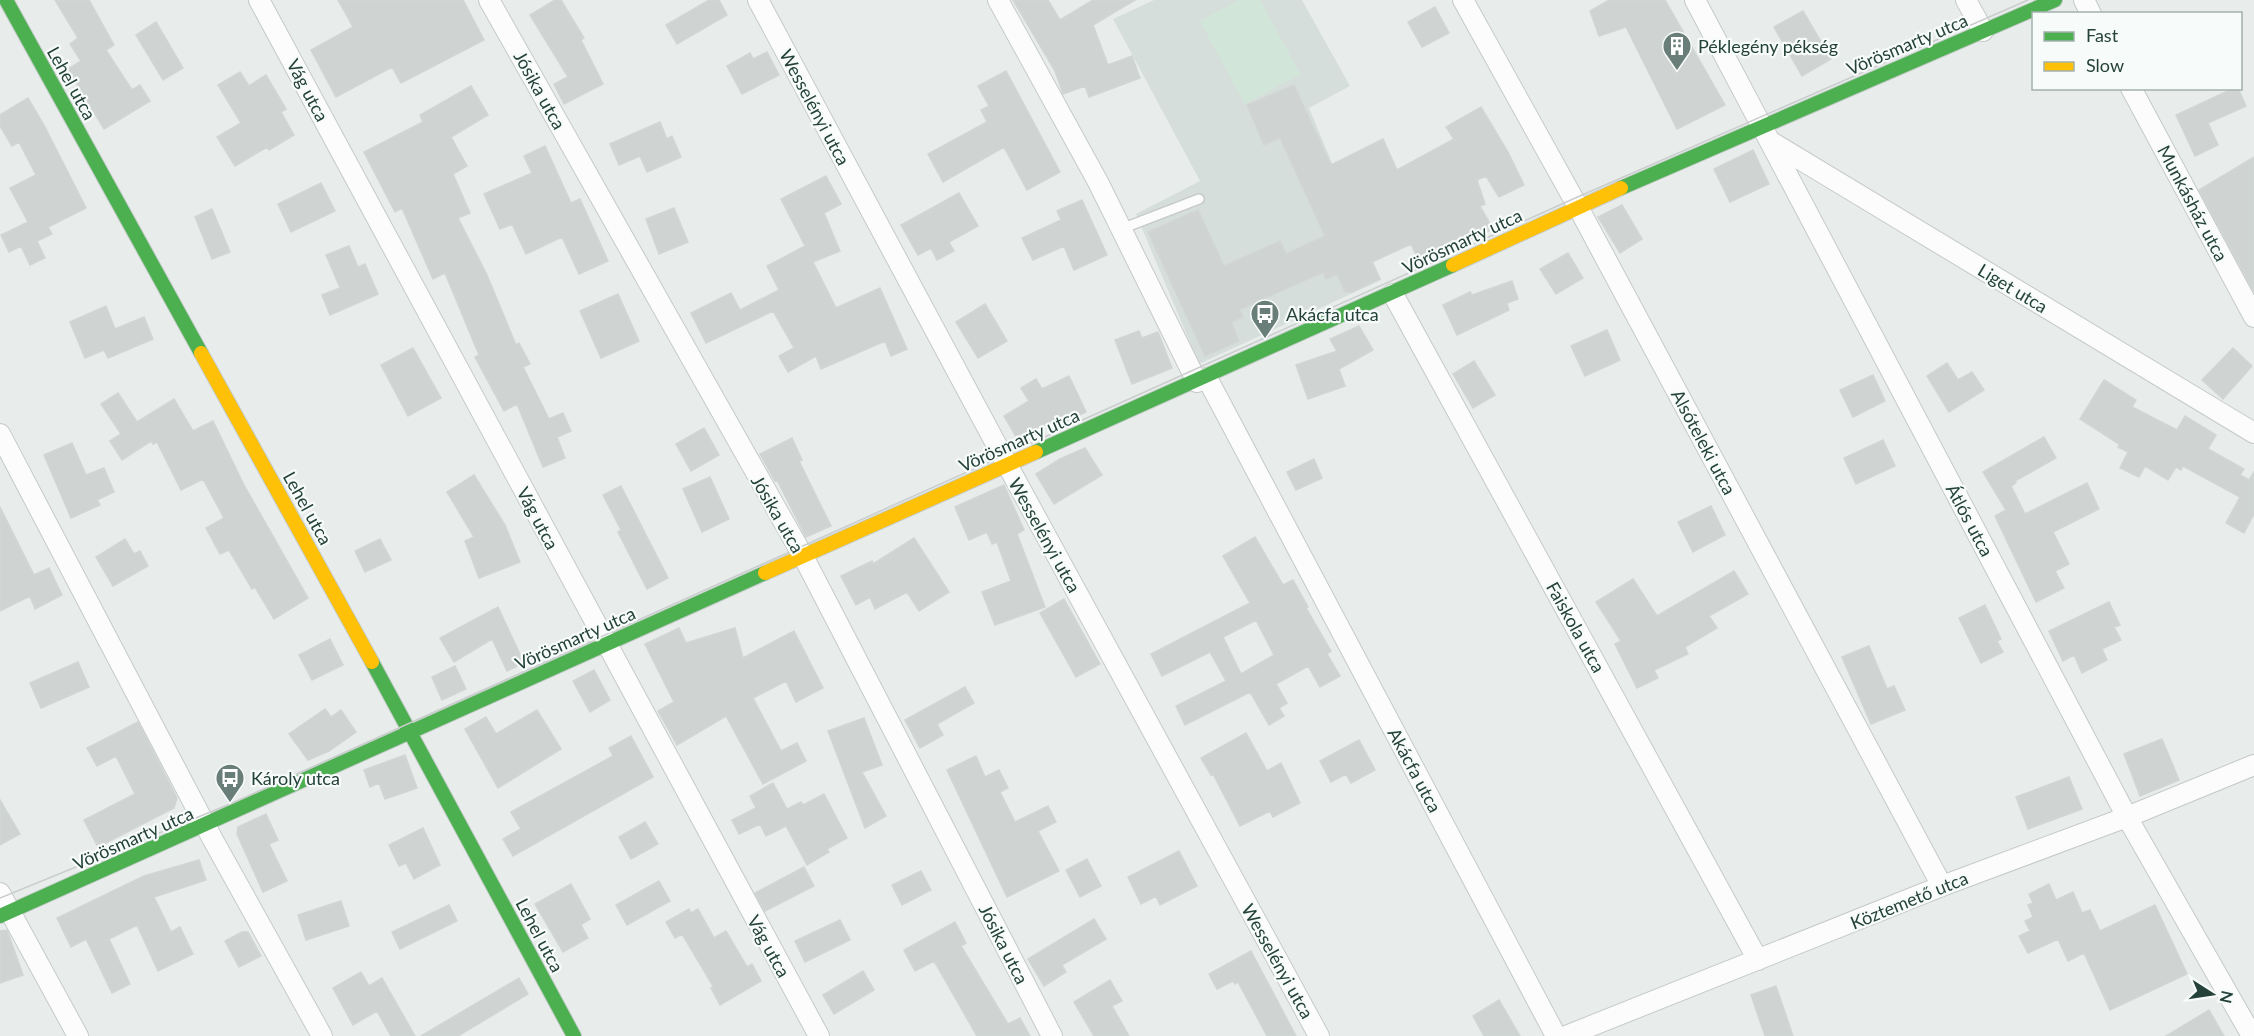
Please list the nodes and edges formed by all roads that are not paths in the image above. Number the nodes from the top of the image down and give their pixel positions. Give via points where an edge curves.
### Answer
1 (6, 0) edge
2 (259, 0) edge
3 (489, 0) edge
4 (758, 0) edge
5 (998, 0) edge
6 (1463, 0) edge
7 (1695, 0) edge
8 (1966, 0) edge
9 (2055, 0) edge
10 (1983, 31) junction
11 (2133, 90) edge
12 (1767, 134) junction
13 (1199, 199) dead end
14 (1578, 207) junction
15 (1121, 229) junction
16 (1393, 294) junction
17 (2254, 317) edge
18 (1202, 380) junction
19 (2254, 433) edge
20 (0, 434) edge
21 (1007, 465) junction
22 (803, 556) junction
23 (605, 644) junction
24 (411, 732) junction
25 (2254, 765) edge
26 (2127, 817) junction
27 (206, 825) junction
28 (1942, 886) junction
29 (0, 893) edge
30 (5, 914) edge
31 (1758, 960) junction
32 (78, 1036) edge
33 (322, 1036) edge
34 (574, 1036) edge
35 (819, 1036) edge
36 (1052, 1036) edge
37 (1319, 1036) edge
38 (1556, 1036) edge
39 (1566, 1036) edge
40 (2252, 1036) edge

1 - 24 street, Lehel utca
2 - 23 street, Vág utca
3 - 22 street, Jósika utca
4 - 21 street, Wesselényi utca
5 - 15 street, Akácfa utca
6 - 14 street, Alsóteleki utca
7 - 12 street, Átlós utca
8 - 10 street
9 - 10 street, Vörösmarty utca
10 - 12 street, Vörösmarty utca
11 - 17 street, Munkásház utca
12 - 14 street, Vörösmarty utca
12 - 19 street, Liget utca
12 - 26 street, Átlós utca
13 - 15 lane
14 - 16 street, Vörösmarty utca
14 - 28 street, Alsóteleki utca
15 - 18 street, Akácfa utca
16 - 18 street, Vörösmarty utca
16 - 31 street, Faiskola utca
18 - 21 street, Vörösmarty utca
18 - 38 street, Akácfa utca
20 - 27 street
21 - 22 street, Vörösmarty utca
21 - 37 street, Wesselényi utca
22 - 23 street, Vörösmarty utca
22 - 36 street, Jósika utca
23 - 24 street, Vörösmarty utca
23 - 35 street, Vág utca
24 - 27 street, Vörösmarty utca
24 - 34 street, Lehel utca
25 - 26 street, Köztemető utca
26 - 28 street, Köztemető utca
26 - 40 street, Átlós utca
27 - 30 street, Vörösmarty utca
27 - 33 street
28 - 31 street, Köztemető utca
29 - 30 street
30 - 32 street
31 - 39 street, Köztemető utca

